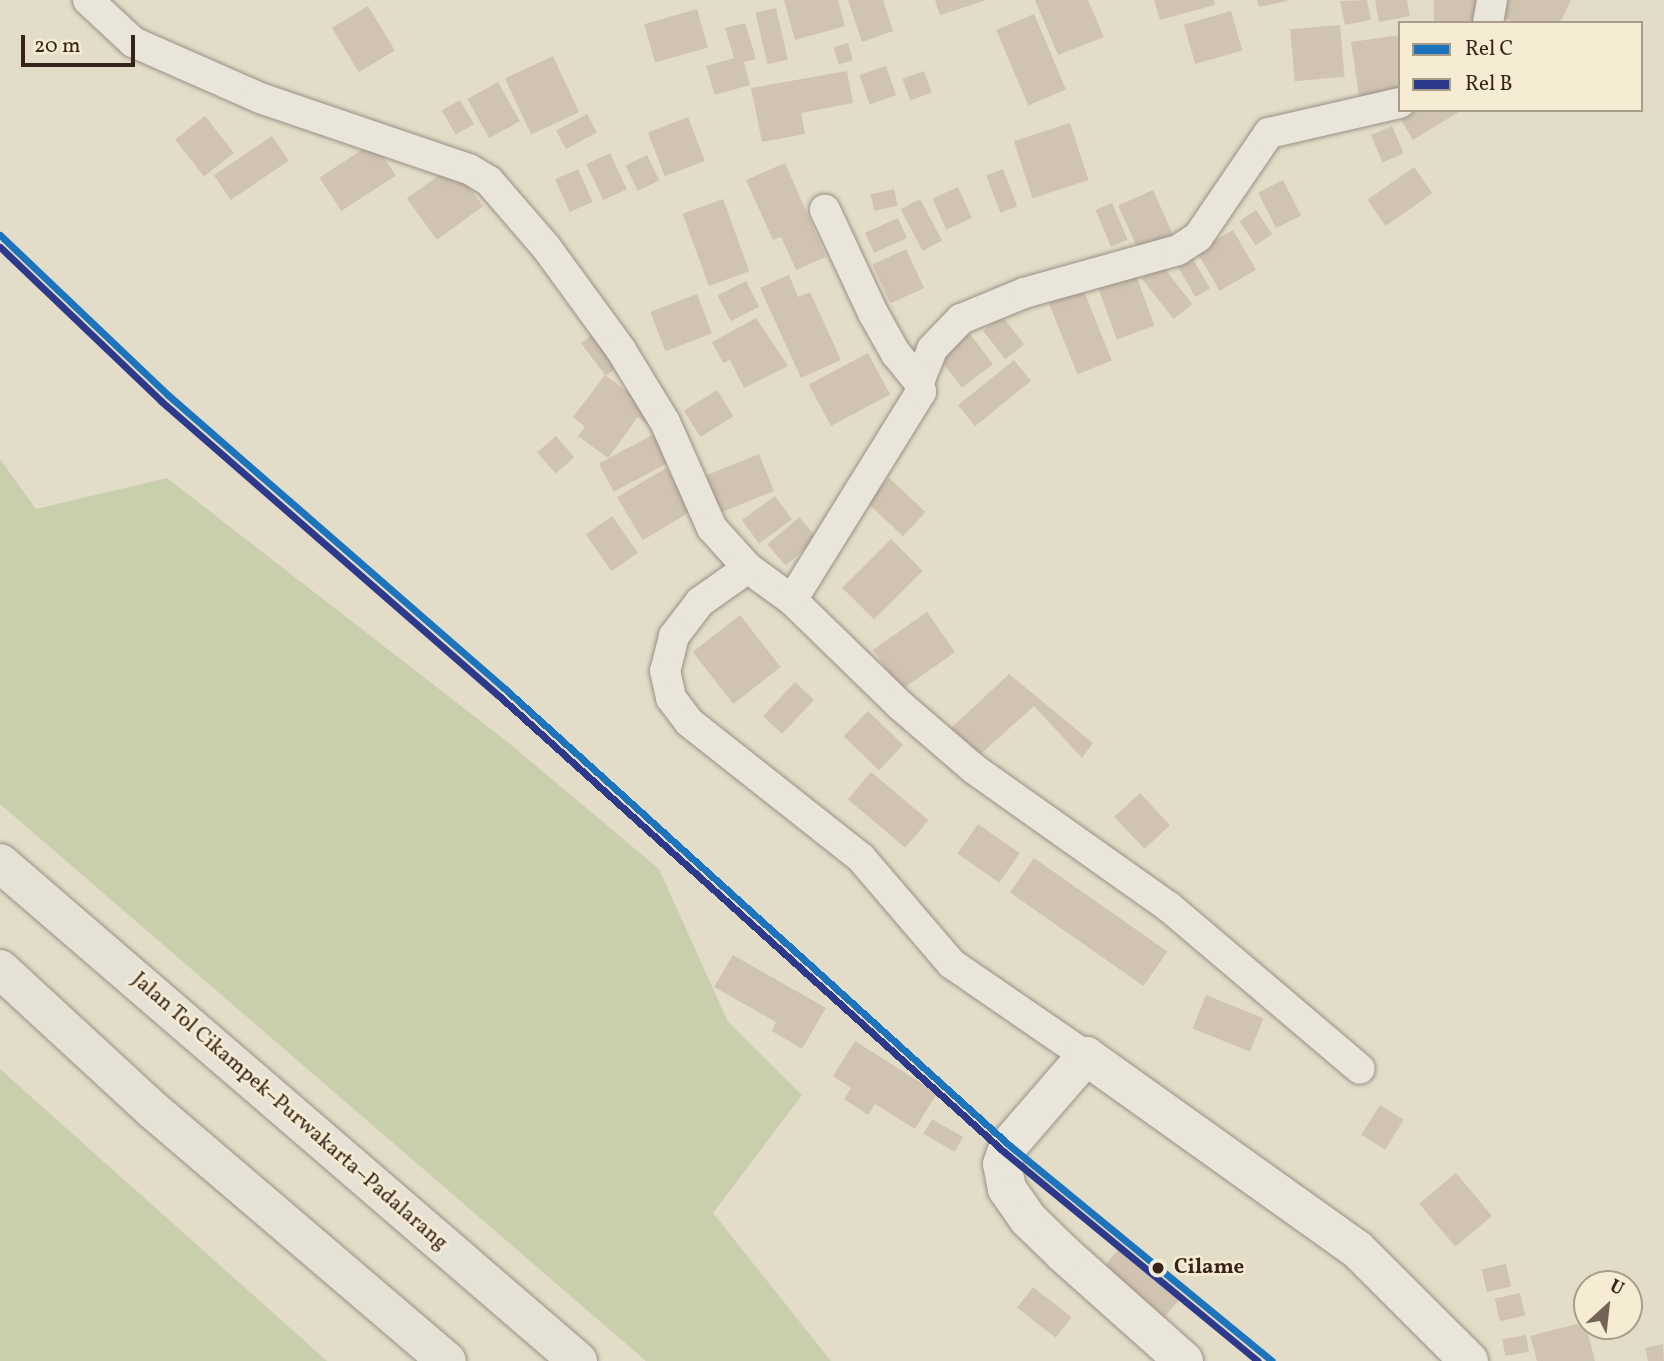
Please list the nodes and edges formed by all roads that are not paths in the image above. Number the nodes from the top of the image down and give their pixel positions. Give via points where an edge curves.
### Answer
1 (88, 0) edge
2 (1492, 0) edge
3 (1488, 21) edge
4 (1398, 103) edge
5 (825, 209) dead end
6 (919, 382) junction
7 (748, 568) junction
8 (792, 600) junction
9 (0, 863) edge
10 (0, 970) edge
11 (1086, 1056) junction
12 (1360, 1069) dead end
13 (447, 1361) edge
14 (578, 1361) edge
15 (1184, 1361) edge
16 (1468, 1361) edge

1 - 7 street via 132,42 260,98 469,169 489,181 547,247 621,350 665,422 712,528
2 - 3 street
4 - 6 street via 1269,133 1198,237 1178,250 1024,293 961,319 932,349
5 - 6 street via 890,344
6 - 8 street via 917,405
7 - 8 street
7 - 11 street via 700,603 674,636 665,671 671,698 689,722 861,858 952,964
8 - 12 street via 902,707 974,769 1169,907
9 - 14 highway, Jalan Tol Cikampek–Purwakarta–Padalarang
10 - 13 highway via 155,1111
11 - 15 street via 1009,1145 1002,1164 1007,1189 1028,1219 1064,1254
11 - 16 street via 1357,1250

